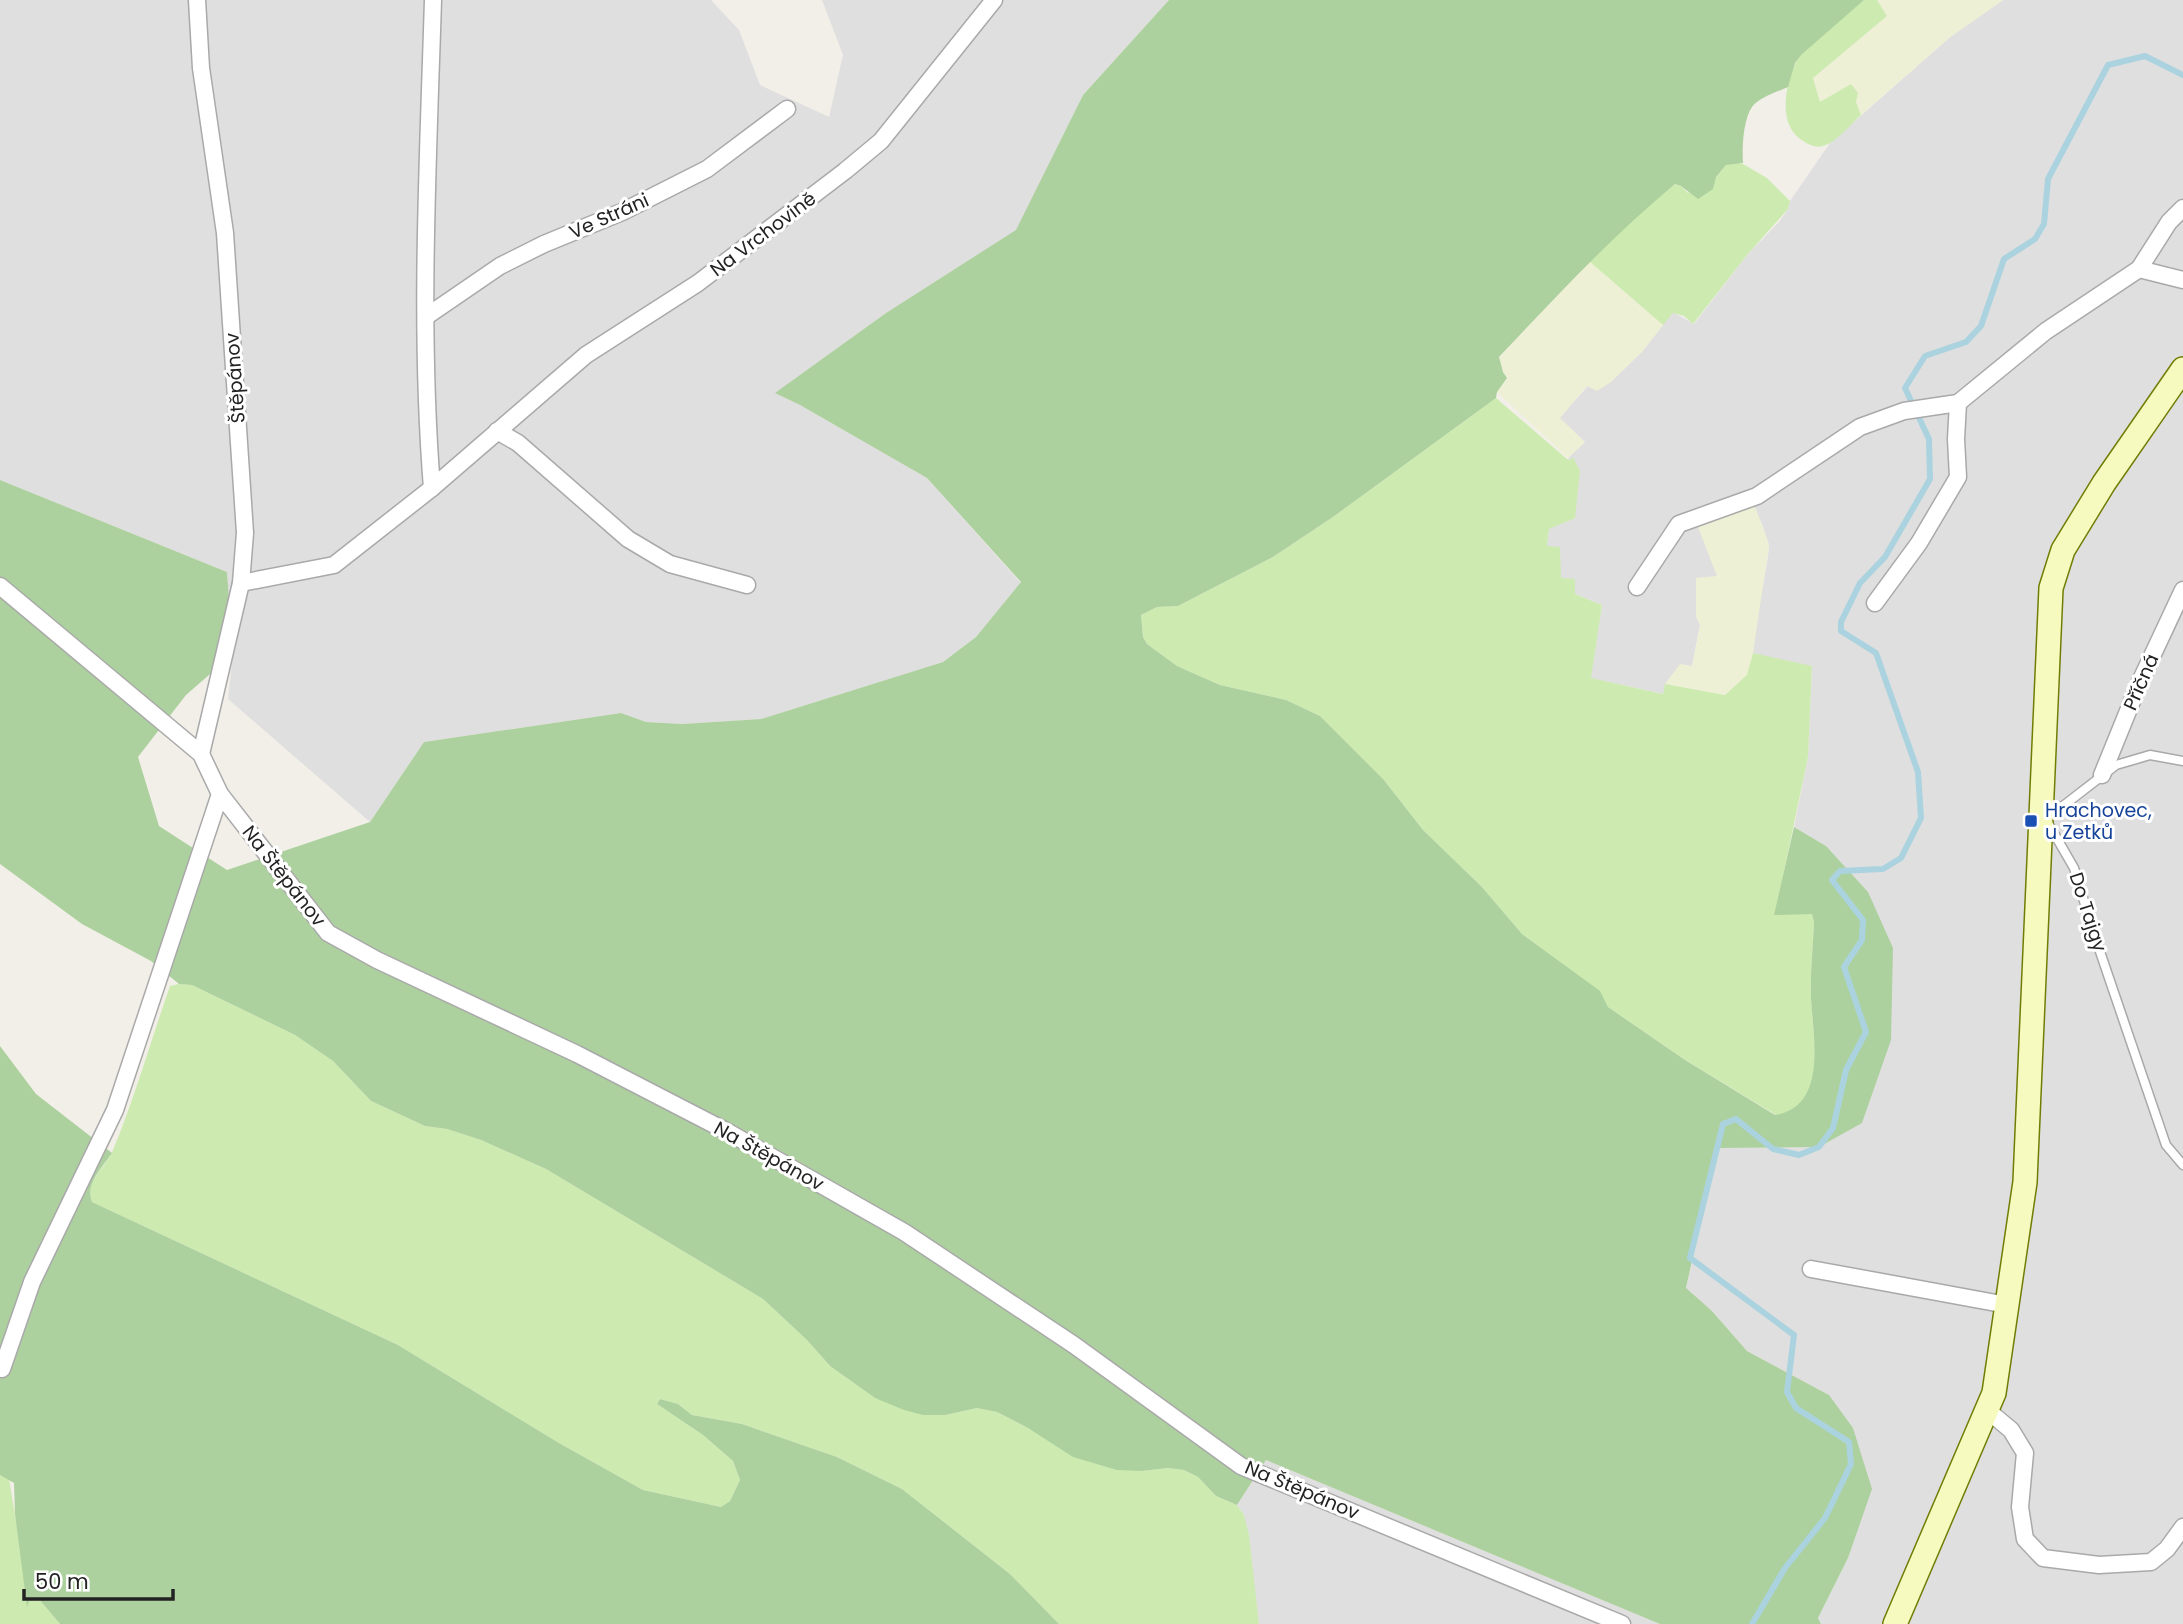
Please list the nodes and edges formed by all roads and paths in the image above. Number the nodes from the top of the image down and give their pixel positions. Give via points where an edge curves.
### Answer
1 (197, 0) edge
2 (433, 0) edge
3 (994, 0) edge
4 (787, 109) dead end
5 (2183, 208) edge
6 (2139, 270) junction
7 (2183, 280) edge
8 (427, 316) junction
9 (2183, 369) edge
10 (1958, 403) junction
11 (497, 431) junction
12 (432, 488) junction
13 (242, 583) junction
14 (747, 585) dead end
15 (0, 586) edge
16 (1637, 587) dead end
17 (2183, 590) edge
18 (1875, 603) dead end
19 (201, 754) junction
20 (2183, 761) edge
21 (2102, 775) junction
22 (220, 794) junction
23 (2041, 809) junction
24 (2183, 1165) edge
25 (1811, 1269) dead end
26 (2007, 1305) junction
27 (2, 1369) edge
28 (1987, 1410) junction
29 (2183, 1527) edge
30 (1622, 1624) edge
31 (1895, 1624) edge

1 - 13 street, Štěpánov via 201,68 225,233 245,533
2 - 8 street
3 - 11 street, Na Vrchovině via 881,141 698,283 586,355
4 - 8 street, Ve Stráni via 707,169 500,266
5 - 6 street
6 - 7 street
6 - 10 street via 2046,331
8 - 12 street via 426,421
9 - 23 street via 2063,550 2051,588
10 - 16 street via 1904,411 1860,427 1756,496 1679,524
10 - 18 street via 1958,477 1919,543
11 - 12 street, Na Vrchovině
11 - 14 street via 518,443 628,539 670,564
12 - 13 street, Na Vrchovině via 334,565
13 - 19 street, Štěpánov
15 - 19 street, Na Štěpánov
17 - 21 street, Příčná
19 - 22 street, Na Štěpánov
20 - 21 lane via 2150,755 2116,765
21 - 23 lane via 2063,806
22 - 27 street via 115,1110 32,1282
22 - 30 street, Na Štěpánov via 328,933 728,1132 904,1232 1074,1345 1241,1466
23 - 24 lane, Do Tajgy via 2074,868 2166,1145
23 - 26 street via 2025,1182
25 - 26 street
26 - 28 street via 1994,1393
28 - 29 street via 2011,1430 2025,1453 2020,1507 2025,1539 2043,1558 2099,1565 2151,1562
28 - 31 street

